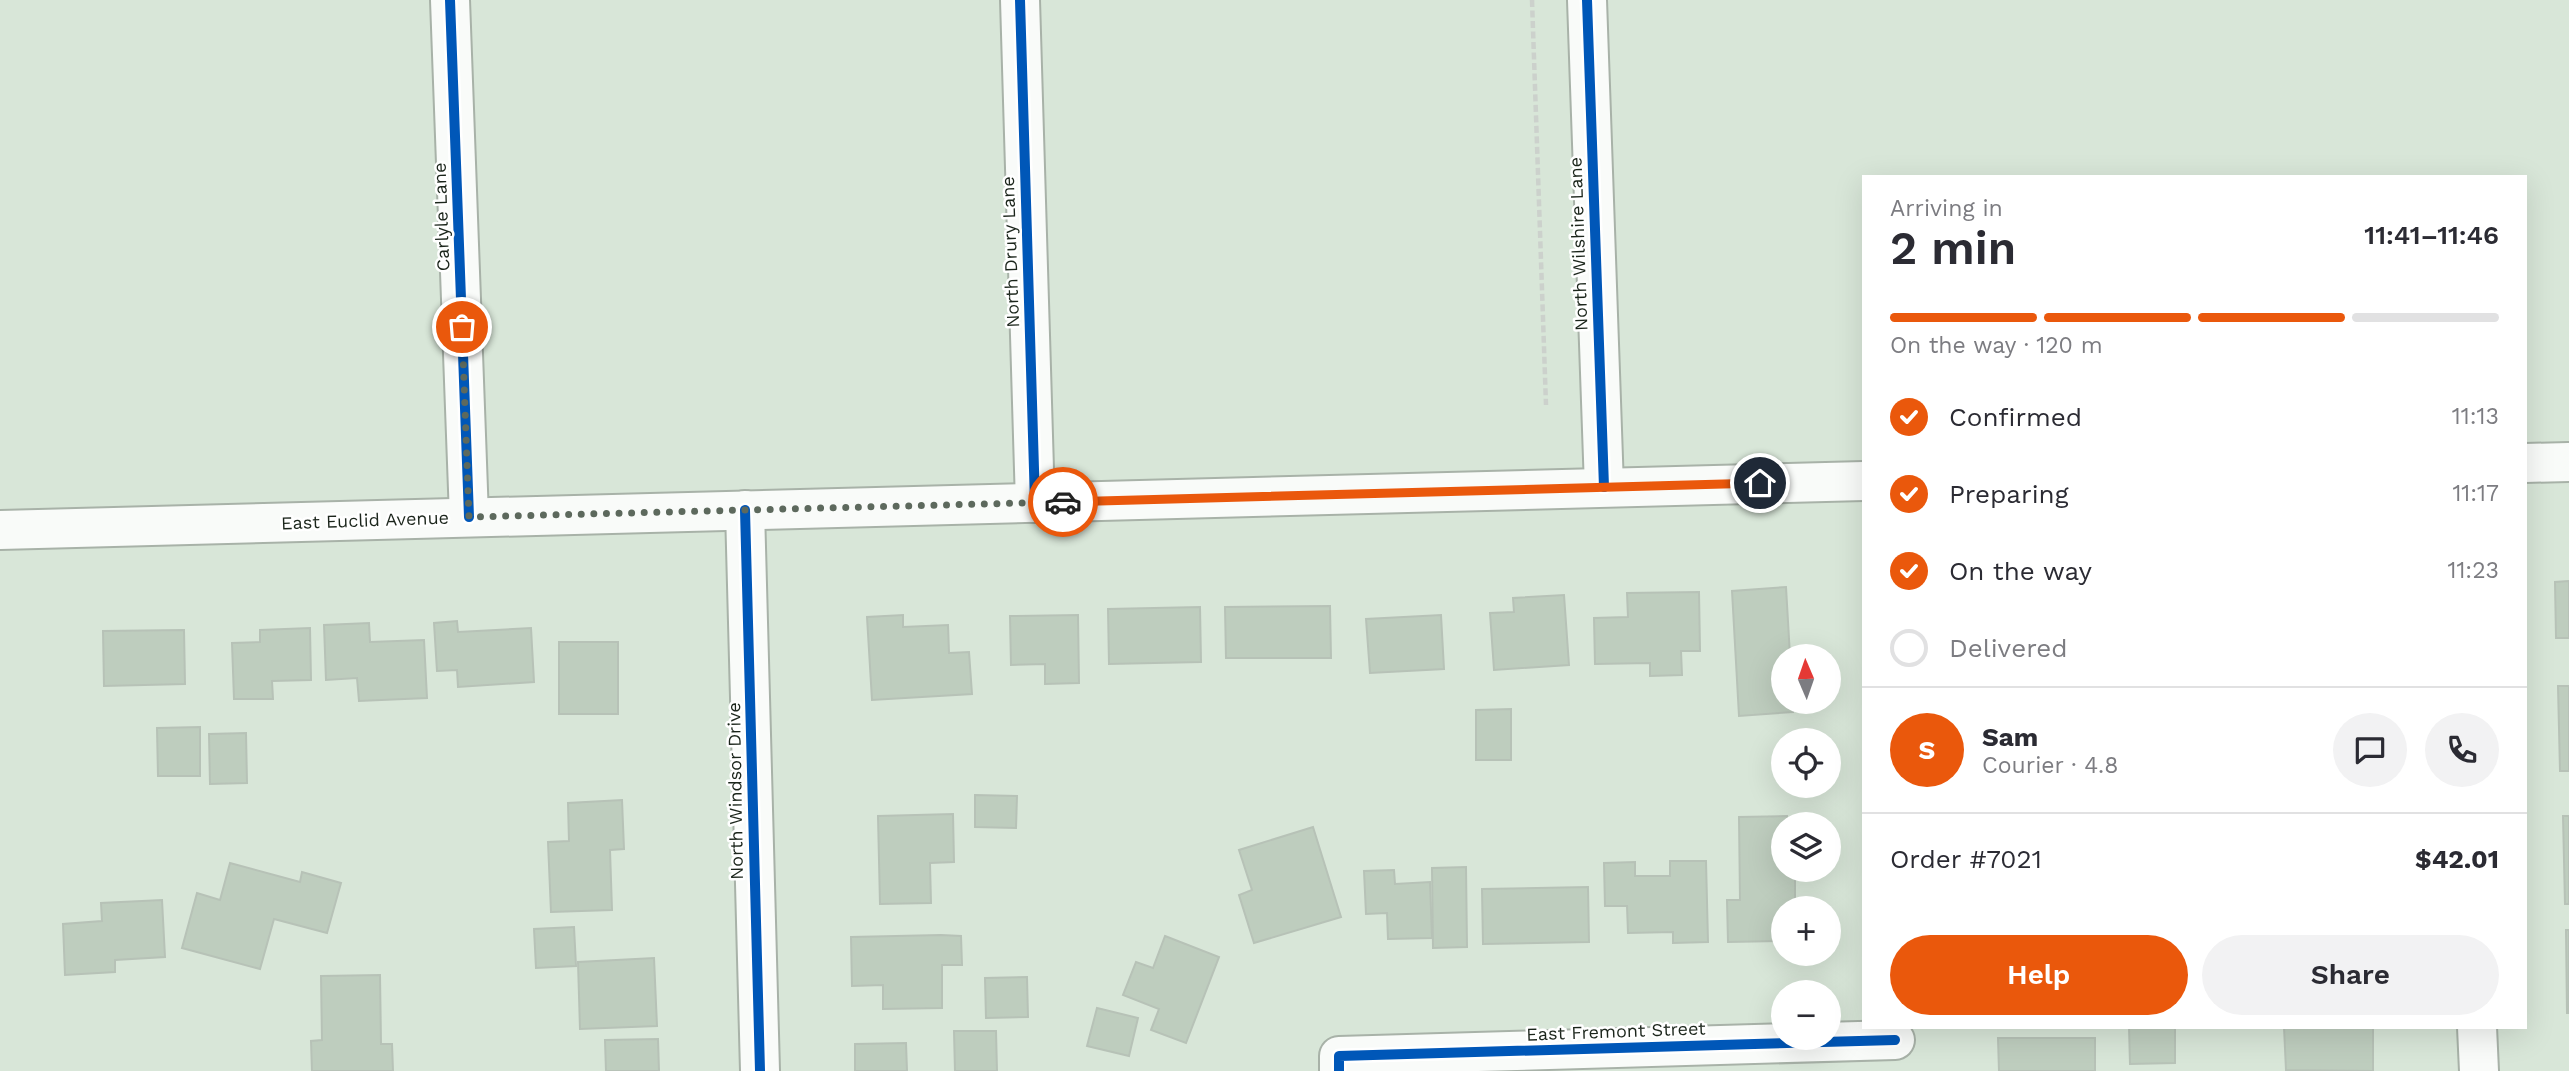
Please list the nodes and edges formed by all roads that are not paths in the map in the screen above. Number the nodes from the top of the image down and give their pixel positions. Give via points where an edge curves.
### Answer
1 (450, 0) edge
2 (1020, 0) edge
3 (1587, 0) edge
4 (2569, 461) edge
5 (2527, 463) edge
6 (1862, 481) edge
7 (1604, 487) junction
8 (1035, 503) junction
9 (745, 510) junction
10 (469, 517) junction
11 (0, 530) edge
12 (2477, 1029) edge
13 (1895, 1046) edge
14 (1339, 1063) edge
15 (760, 1071) edge
16 (2479, 1071) edge

1 - 10 street, Carlyle Lane
2 - 8 street, North Drury Lane
3 - 7 street, North Wilshire Lane
4 - 5 street
6 - 7 street, East Euclid Avenue
7 - 8 street, East Euclid Avenue
8 - 9 street, East Euclid Avenue
9 - 10 street, East Euclid Avenue
9 - 15 street, North Windsor Drive
10 - 11 street, East Euclid Avenue
12 - 16 street
13 - 14 street, East Fremont Street

